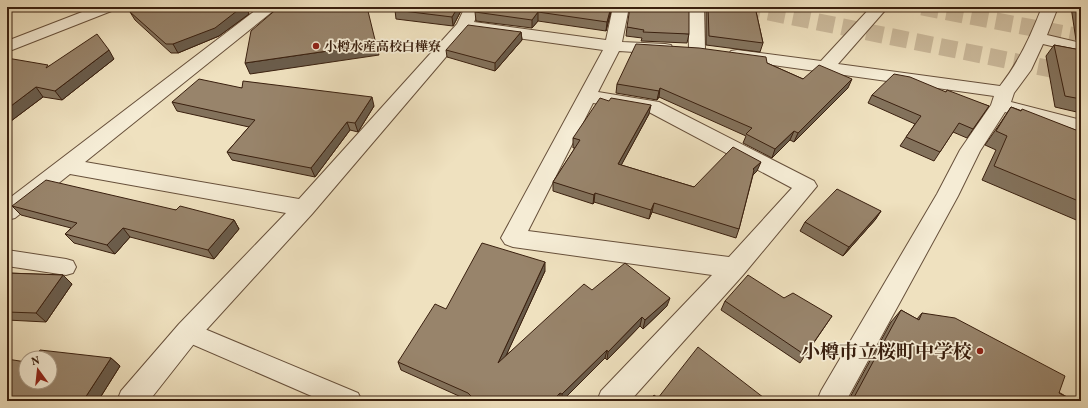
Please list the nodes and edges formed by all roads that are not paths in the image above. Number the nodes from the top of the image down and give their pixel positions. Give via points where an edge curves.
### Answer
1 (109, 7) edge
2 (270, 7) edge
3 (473, 7) edge
4 (622, 7) edge
5 (696, 7) edge
6 (880, 7) edge
7 (1050, 7) edge
8 (464, 26) junction
9 (1038, 38) junction
10 (613, 46) junction
11 (7, 47) edge
12 (1081, 48) edge
13 (709, 52) junction
14 (825, 67) junction
15 (587, 96) junction
16 (1002, 99) junction
17 (1081, 126) edge
18 (66, 166) junction
19 (304, 208) junction
20 (7, 212) edge
21 (7, 258) edge
22 (66, 267) dead end
23 (734, 268) junction
24 (188, 332) junction
25 (131, 401) edge
26 (350, 401) edge
27 (612, 401) edge
28 (831, 401) edge

1 - 11 street
2 - 18 street
3 - 8 street
4 - 10 street
5 - 13 street
6 - 14 street
7 - 9 street
8 - 10 street
8 - 19 street
9 - 12 street
9 - 16 street via 1022,70
10 - 13 street
10 - 15 street
13 - 14 street
14 - 16 street
15 - 23 street via 652,106 806,186
15 - 23 street via 512,238
16 - 17 street
16 - 28 street via 970,150 947,196
18 - 19 street
18 - 20 street
19 - 24 street
21 - 22 lane
23 - 27 street
24 - 25 street
24 - 26 lane

